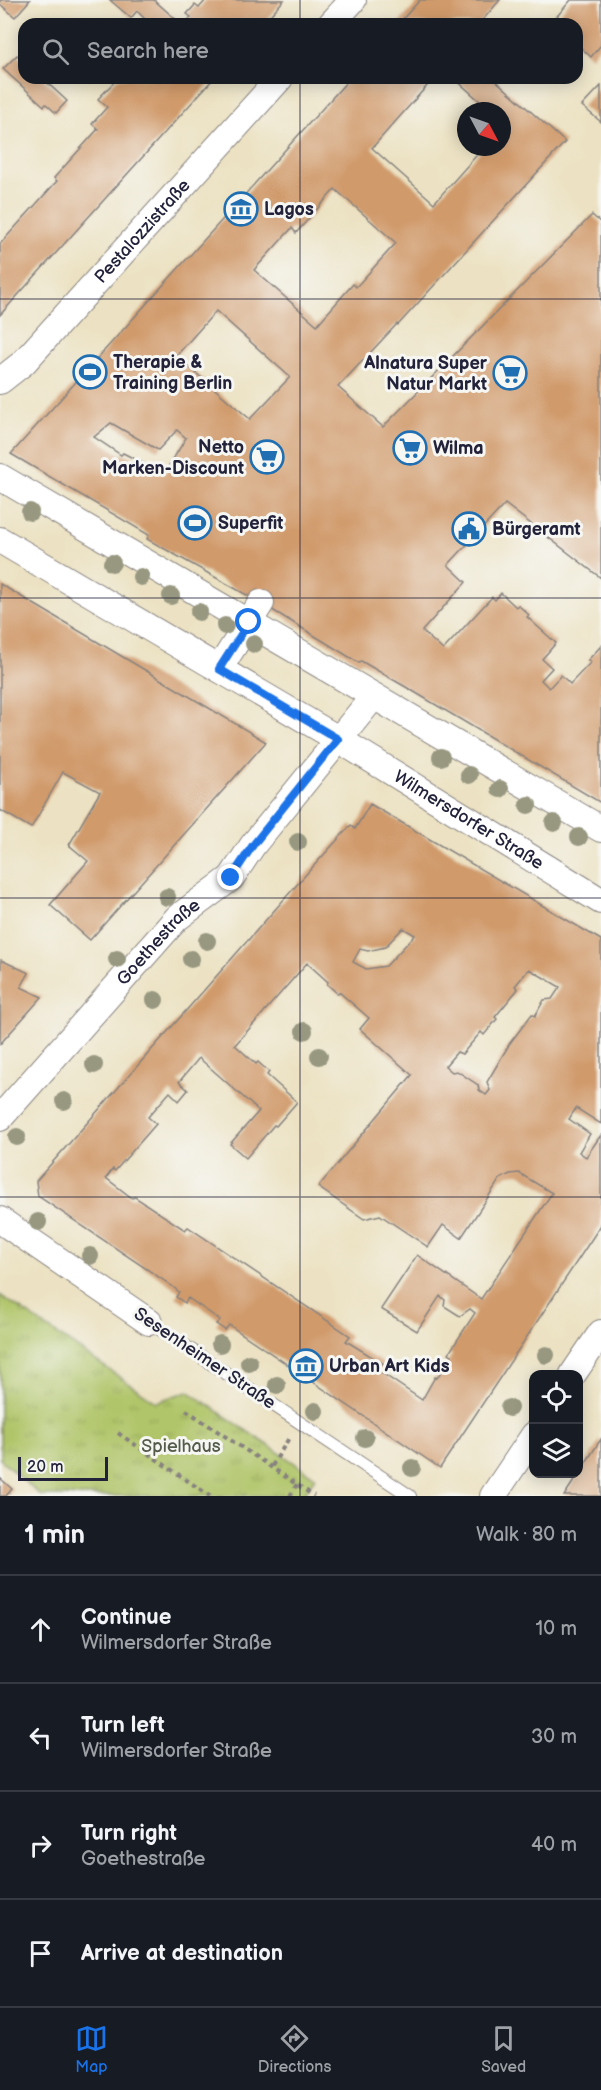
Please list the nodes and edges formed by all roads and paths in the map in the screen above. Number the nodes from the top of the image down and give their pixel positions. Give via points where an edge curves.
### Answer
1 (353, 0) edge
2 (336, 18) edge
3 (275, 84) edge
4 (0, 381) edge
5 (0, 477) edge
6 (0, 540) edge
7 (255, 613) junction
8 (219, 669) junction
9 (374, 696) junction
10 (338, 739) junction
11 (601, 829) edge
12 (601, 901) edge
13 (0, 1118) edge
14 (0, 1220) edge
15 (149, 1322) joint
16 (601, 1333) edge
17 (576, 1370) edge
18 (186, 1410) dead end
19 (118, 1433) dead end
20 (289, 1437) dead end
21 (529, 1442) edge
22 (272, 1466) junction
23 (297, 1484) junction
24 (210, 1496) edge
25 (290, 1496) edge
26 (314, 1496) edge
27 (410, 1496) edge
28 (493, 1496) edge

1 - 2 street
3 - 4 street, Pestalozzistraße via 23,363
5 - 7 street
6 - 8 street, Wilmersdorfer Straße
7 - 8 street
7 - 9 street
8 - 10 street, Wilmersdorfer Straße
9 - 10 street
9 - 11 street
10 - 12 street, Wilmersdorfer Straße
10 - 13 street, Goethestraße via 231,878 177,918
14 - 15 street, Sesenheimer Straße
15 - 27 lane, Sesenheimer Straße
16 - 17 street
18 - 22 path
19 - 24 path
20 - 22 path
21 - 28 street
22 - 23 path
23 - 25 path
23 - 26 path

